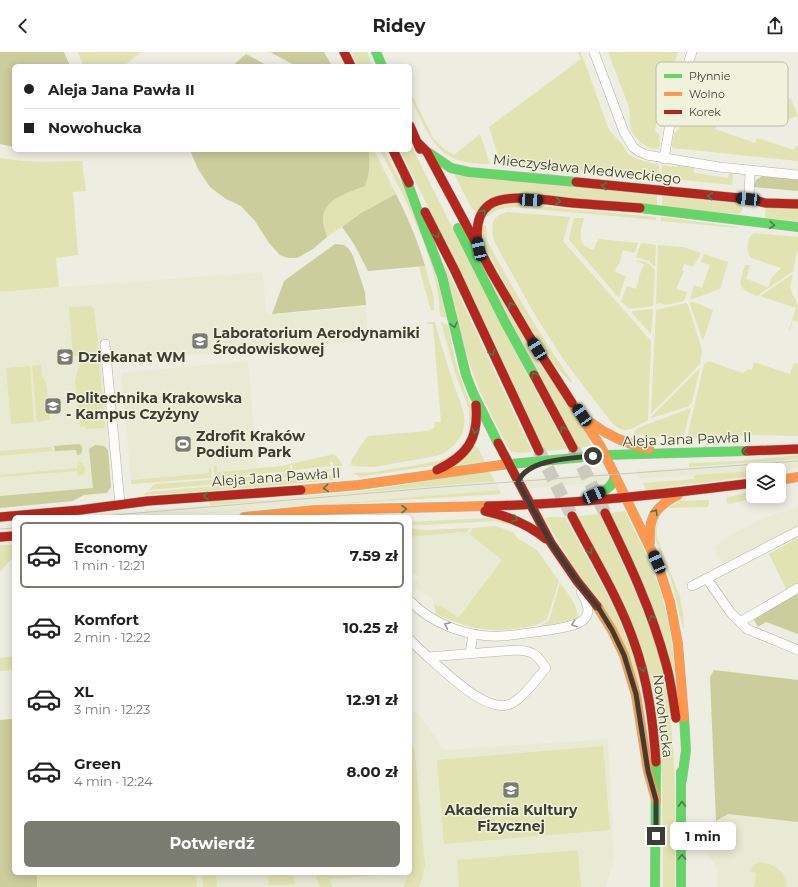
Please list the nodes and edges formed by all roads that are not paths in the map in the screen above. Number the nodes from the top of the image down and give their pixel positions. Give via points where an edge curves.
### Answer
1 (344, 52) edge
2 (376, 52) edge
3 (594, 52) edge
4 (692, 52) edge
5 (688, 62) edge
6 (350, 64) edge
7 (381, 64) edge
8 (670, 126) edge
9 (412, 131) edge
10 (417, 142) junction
11 (394, 152) edge
12 (427, 152) junction
13 (664, 159) junction
14 (750, 171) junction
15 (798, 175) edge
16 (405, 176) junction
17 (798, 204) edge
18 (747, 210) junction
19 (798, 227) edge
20 (479, 249) junction
21 (105, 344) dead end
22 (473, 393) junction
23 (577, 408) junction
24 (573, 448) tunnel mouth
25 (798, 449) edge
26 (539, 451) tunnel mouth
27 (675, 453) junction
28 (606, 455) junction
29 (554, 459) junction
30 (508, 463) junction
31 (424, 475) junction
32 (615, 475) junction
33 (798, 477) edge
34 (786, 479) edge
35 (518, 482) junction
36 (746, 484) edge
37 (688, 491) junction
38 (626, 497) junction
39 (582, 501) junction
40 (120, 504) junction
41 (530, 505) junction
42 (449, 507) junction
43 (366, 513) edge
44 (605, 514) tunnel mouth
45 (23, 515) edge
46 (265, 515) edge
47 (12, 516) edge
48 (572, 516) tunnel mouth
49 (0, 517) edge
50 (798, 531) edge
51 (12, 536) edge
52 (0, 537) edge
53 (551, 543) junction
54 (652, 550) junction
55 (707, 579) junction
56 (577, 581) junction
57 (692, 586) dead end
58 (798, 588) edge
59 (412, 603) edge
60 (740, 622) junction
61 (473, 634) junction
62 (412, 642) edge
63 (798, 650) edge
64 (470, 654) junction
65 (428, 657) junction
66 (682, 780) junction
67 (656, 800) junction
68 (655, 887) edge
69 (682, 887) edge

1 - 6 main road
2 - 7 main road
3 - 13 street via 629,142 644,154
4 - 5 street
8 - 13 street
9 - 10 main road
10 - 12 main road
24 -> 10 main road via 485,282
11 - 16 main road
18 -> 12 main road, Mieczysława Medweckiego via 469,172 451,168
12 - 20 main road
13 - 14 street
14 - 15 street
14 - 18 street
16 -> 22 main road via 442,276 464,369
16 -> 26 main road via 469,301
17 - 18 main road, Mieczysława Medweckiego via 765,203
18 -> 19 main road, Mieczysława Medweckiego via 763,224
20 -> 18 main road, Mieczysława Medweckiego via 477,229 481,213 489,204 504,199 635,208
23 -> 20 main road via 529,336
21 - 40 street
22 - 30 main road
22 -> 31 main road via 477,420 470,445 451,463
23 - 27 main road via 597,428 617,440 648,449
23 - 28 main road
25 -> 27 main road, Aleja Jana Pawła II
27 - 28 main road, Aleja Jana Pawła II
28 - 29 main road, Aleja Jana Pawła II
28 - 32 main road
29 - 30 main road, Aleja Jana Pawła II
29 - 35 main road, Aleja Jana Pawła II via 526,471
30 - 31 main road, Aleja Jana Pawła II
30 - 35 main road
31 -> 40 main road, Aleja Jana Pawła II via 348,486
32 - 38 main road
32 - 39 main road via 610,488
33 - 34 main road
35 - 41 main road
36 - 37 main road
37 - 38 main road
54 -> 37 main road via 649,531 653,514 662,503
38 - 39 main road
38 - 54 main road
39 - 41 main road
40 - 45 main road, Aleja Jana Pawła II
41 - 42 main road
41 - 53 main road
43 -> 42 main road
42 -> 53 main road via 512,518 537,531
43 - 46 main road via 316,510
66 -> 44 main road, Nowohucka via 675,709 663,650 644,596
47 - 49 main road, Aleja Jana Pawła II
48 -> 67 main road, Nowohucka via 619,603 639,656 653,722
50 - 55 street
51 - 52 main road
53 - 56 main road
54 - 66 main road via 670,602 678,644 686,750
55 - 57 street
55 - 60 street
56 -> 61 street via 588,608 583,621 562,628 500,636
56 - 67 main road via 598,607 624,655 636,694 648,771
58 - 60 street
61 -> 59 street via 442,623
60 - 63 street via 747,629
61 - 64 street
62 - 65 street
64 - 65 street
64 - 65 street via 528,650 538,656 546,668 514,703 506,706 495,705 483,701
69 -> 66 main road, Nowohucka
67 - 68 main road, Nowohucka

